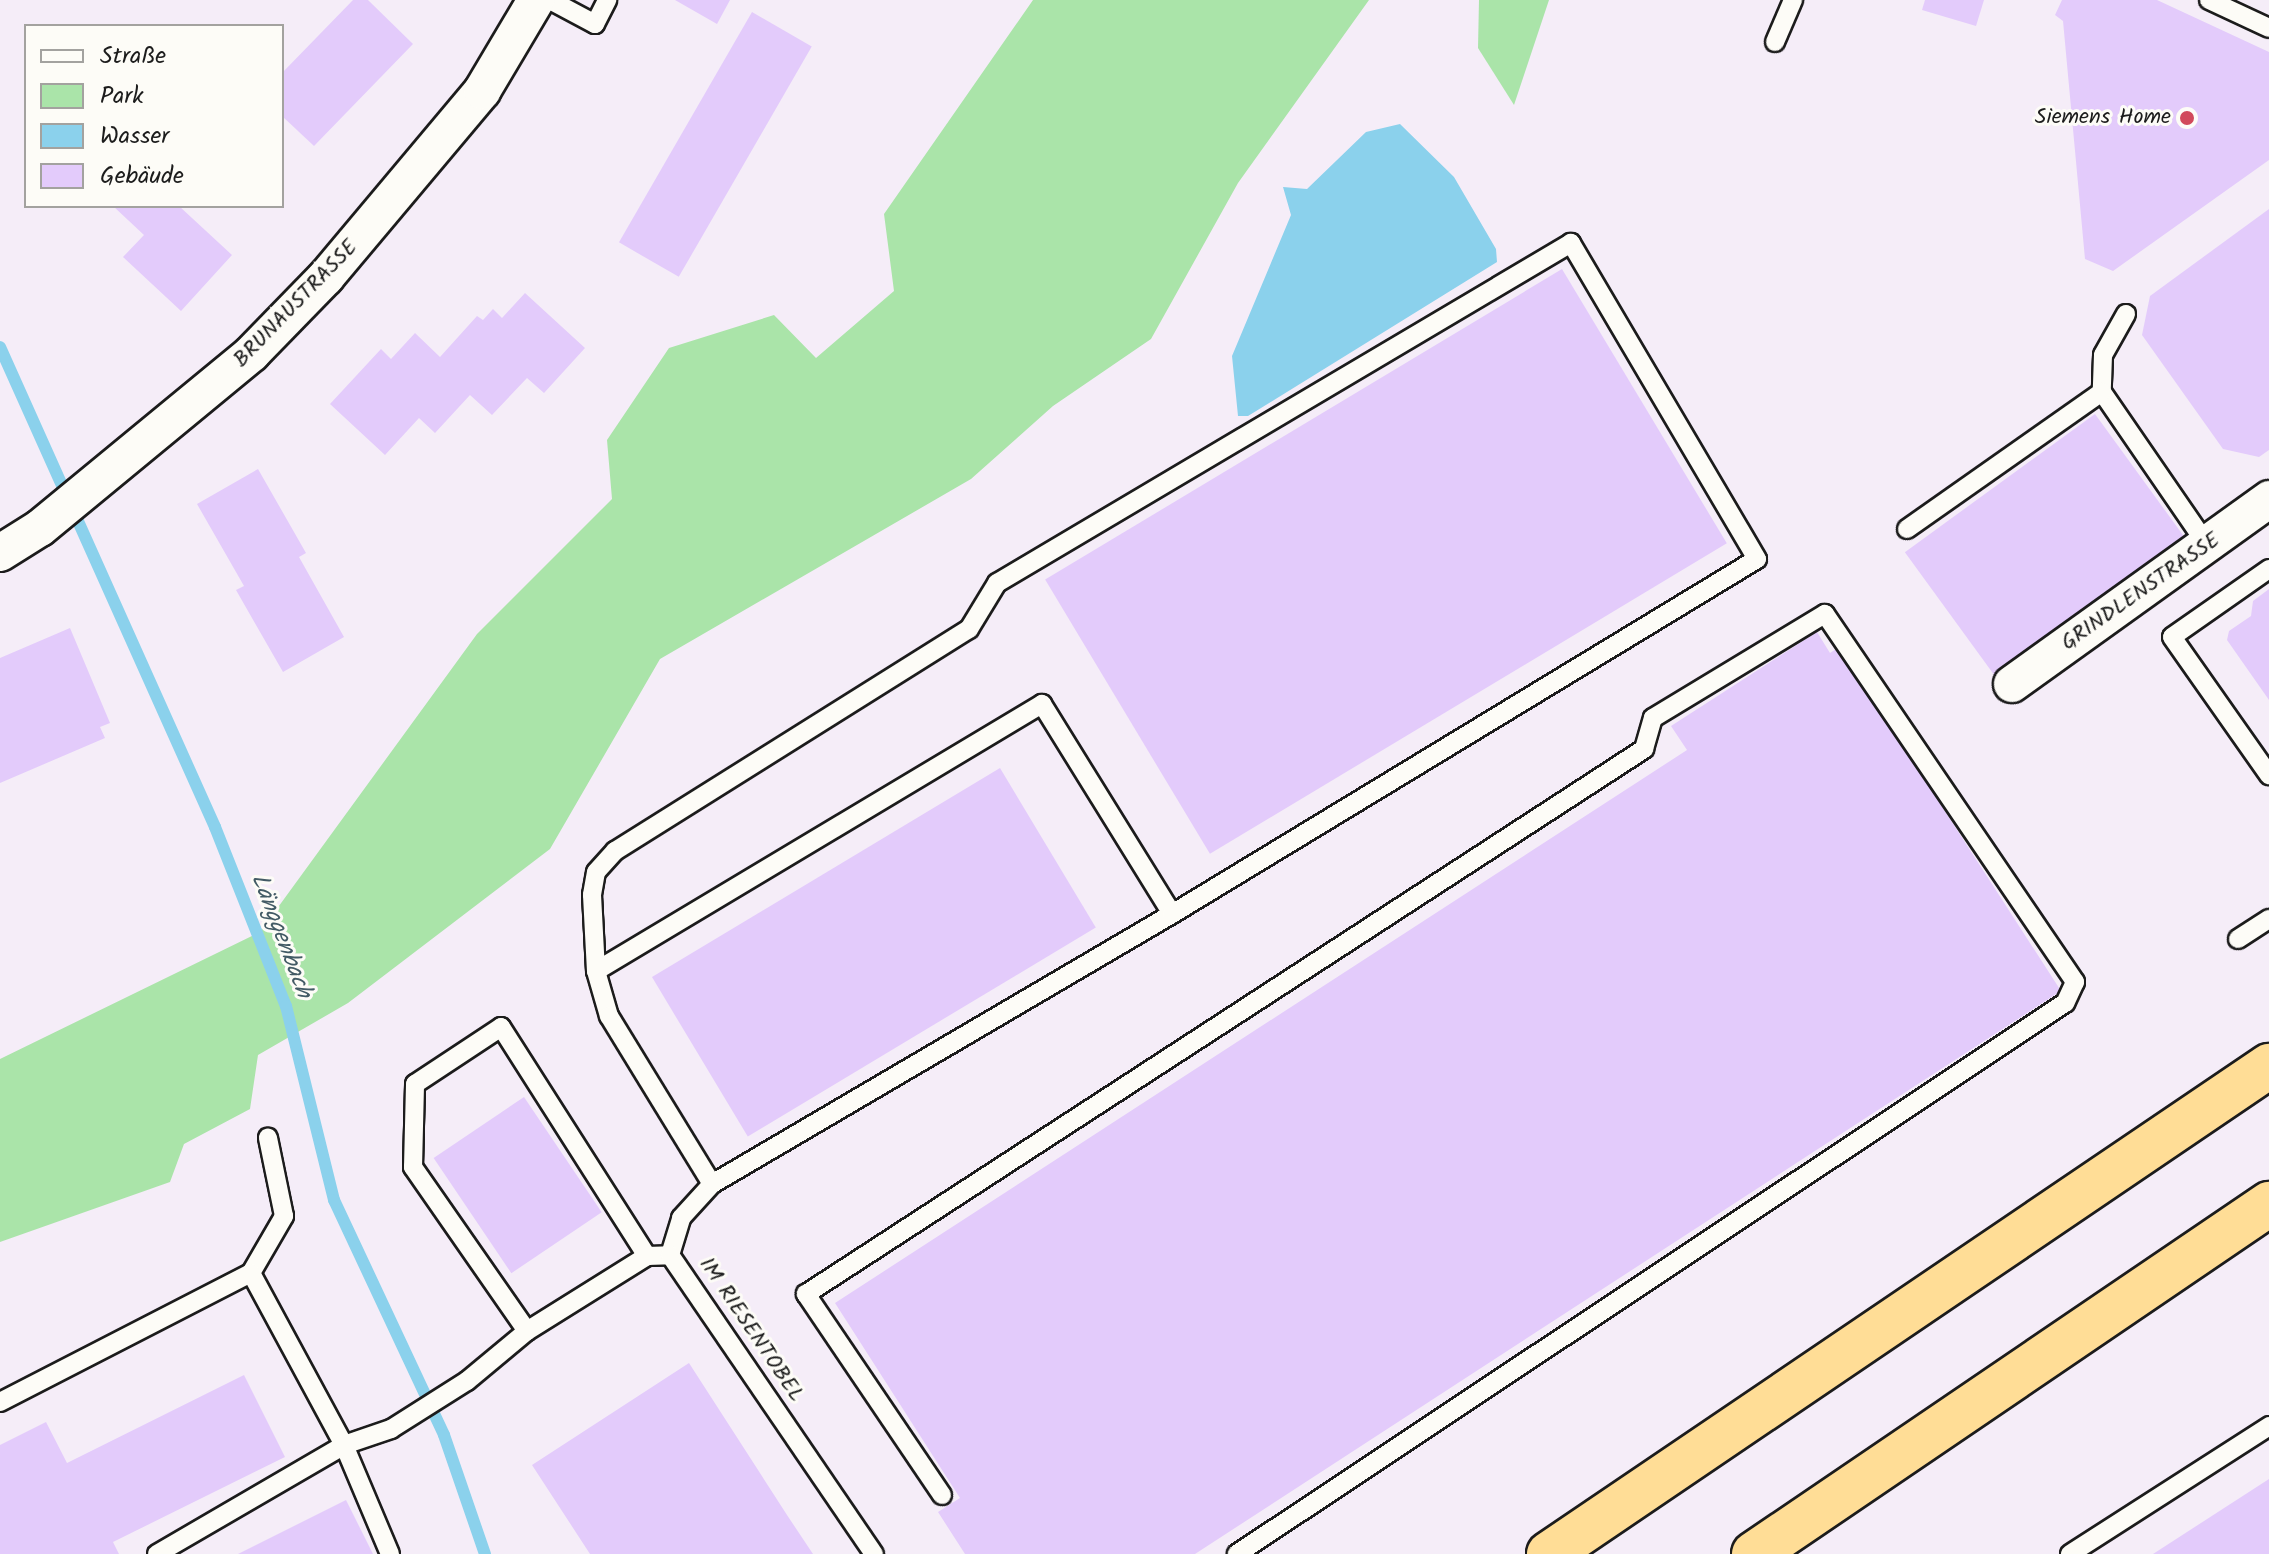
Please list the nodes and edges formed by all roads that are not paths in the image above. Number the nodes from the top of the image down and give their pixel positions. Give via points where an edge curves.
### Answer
1 (536, 0) edge
2 (550, 0) edge
3 (607, 0) edge
4 (1793, 0) edge
5 (2209, 0) edge
6 (2269, 28) edge
7 (1775, 42) dead end
8 (2126, 314) dead end
9 (2102, 392) junction
10 (2269, 499) edge
11 (1907, 529) dead end
12 (2208, 546) junction
13 (0, 553) edge
14 (2269, 569) edge
15 (2012, 684) dead end
16 (2269, 775) edge
17 (1172, 914) junction
18 (2269, 919) edge
19 (2238, 939) dead end
20 (596, 971) junction
21 (2269, 1066) edge
22 (268, 1138) dead end
23 (712, 1184) junction
24 (2269, 1204) edge
25 (670, 1255) junction
26 (647, 1256) junction
27 (251, 1273) junction
28 (527, 1331) junction
29 (0, 1402) edge
30 (2269, 1426) edge
31 (344, 1445) junction
32 (942, 1495) dead end
33 (157, 1554) edge
34 (390, 1554) edge
35 (874, 1554) edge
36 (1237, 1554) edge
37 (1549, 1554) edge
38 (1754, 1554) edge
39 (2070, 1554) edge

1 - 13 street, BRUNAUSTRASSE via 482,91 326,277 252,353 40,528
2 - 3 lane via 595,24
4 - 7 lane
5 - 6 lane
8 - 9 lane via 2103,355
9 - 11 lane
9 - 12 lane
10 - 12 street, GRINDLENSTRASSE
12 - 15 street, GRINDLENSTRASSE
14 - 16 lane via 2172,637
17 - 20 lane via 1042,704
17 - 20 lane via 1757,559 1571,243 997,583 969,629 615,851 596,872 592,895
17 - 23 lane
18 - 19 lane
20 - 23 lane via 609,1016
21 - 37 highway
22 - 27 lane via 284,1216
23 - 25 lane via 681,1218
24 - 38 highway
25 - 26 lane, IM RIESENTOBEL
25 - 35 lane, IM RIESENTOBEL
26 - 28 lane, IM RIESENTOBEL
26 - 28 lane via 501,1027 415,1084 413,1167
27 - 29 lane
27 - 31 lane
28 - 31 lane, IM RIESENTOBEL via 467,1381 391,1429
30 - 39 lane
31 - 33 lane, IM RIESENTOBEL
31 - 34 lane
32 - 36 lane via 806,1294 1644,749 1653,718 1825,614 2075,982 2065,1003

